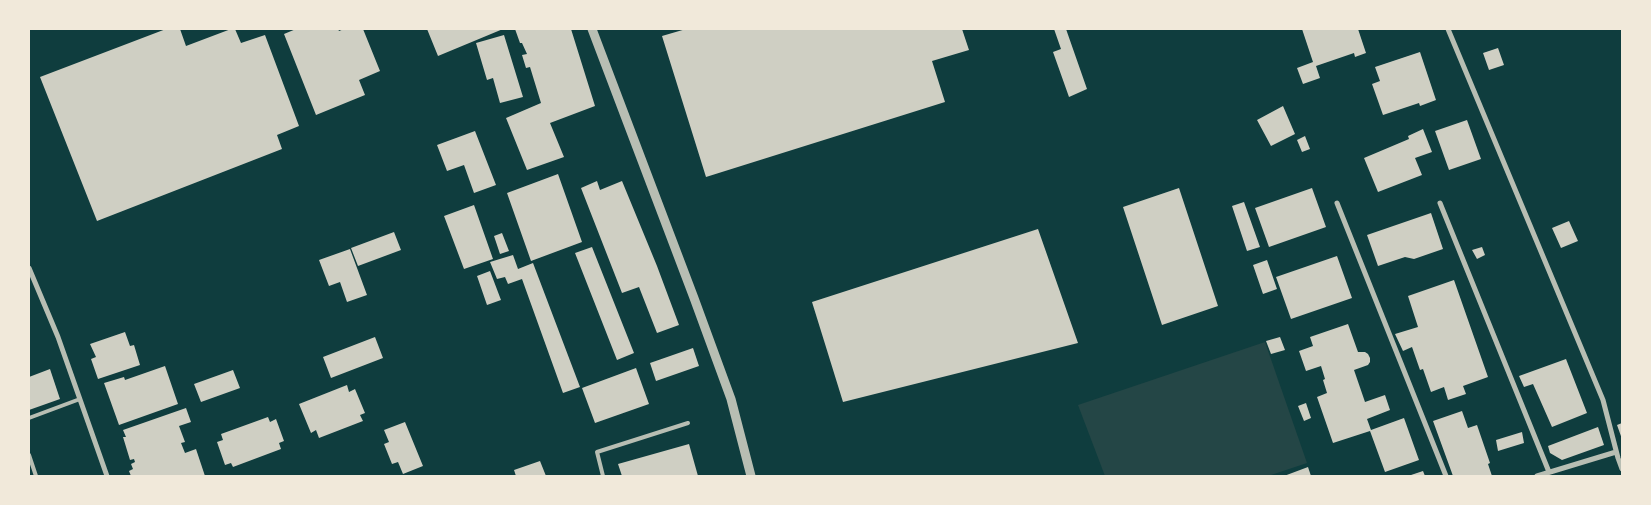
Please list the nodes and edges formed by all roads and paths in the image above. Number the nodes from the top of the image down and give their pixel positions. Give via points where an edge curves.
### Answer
1 (592, 29) edge
2 (1448, 29) edge
3 (1337, 202) dead end
4 (1440, 202) dead end
5 (29, 268) edge
6 (80, 399) junction
7 (29, 418) edge
8 (688, 423) dead end
9 (1616, 452) junction
10 (29, 455) edge
11 (1622, 469) edge
12 (1549, 472) junction
13 (36, 476) edge
14 (107, 476) edge
15 (603, 476) edge
16 (751, 476) edge
17 (1446, 476) edge
18 (1537, 476) edge

1 - 16 street via 731,399
2 - 9 street via 1603,400
3 - 17 street
4 - 12 street
5 - 6 street
6 - 7 lane
6 - 14 street
8 - 15 lane via 597,452
9 - 11 street
9 - 12 street
10 - 13 lane
12 - 18 street

